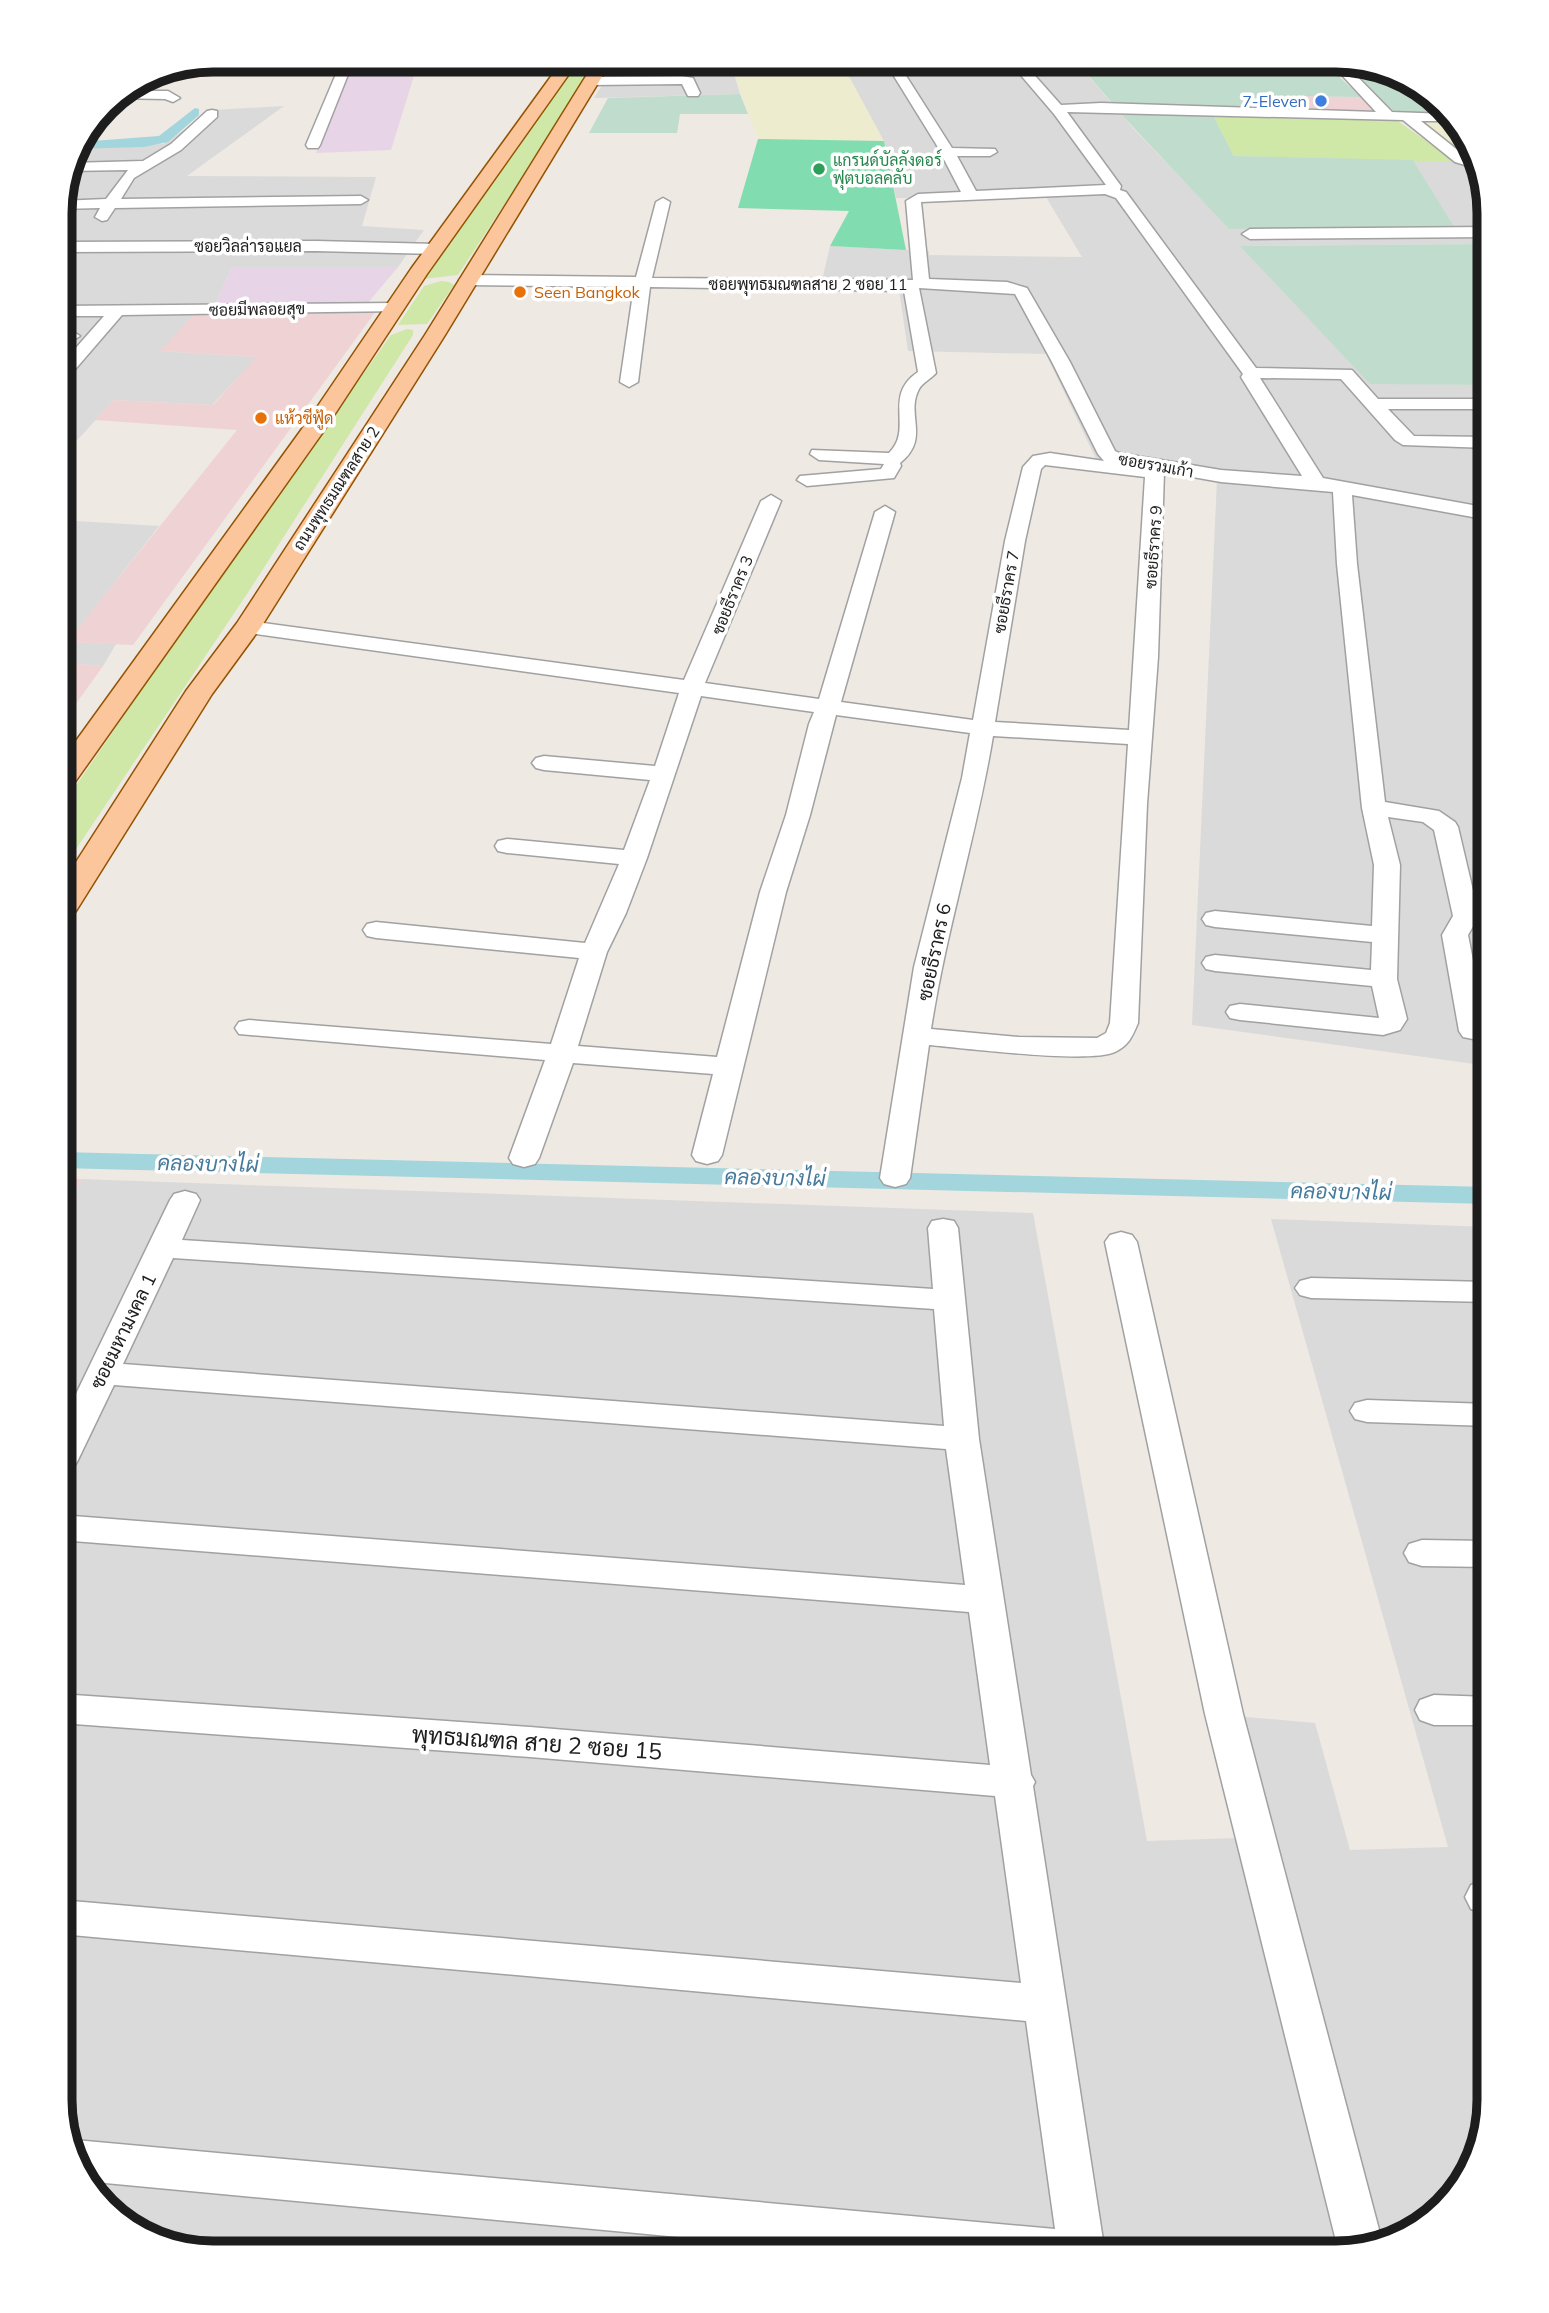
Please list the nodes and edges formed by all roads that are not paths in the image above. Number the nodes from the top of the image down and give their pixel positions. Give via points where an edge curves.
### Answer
1 (343, 72) edge
2 (562, 72) edge
3 (597, 72) edge
4 (897, 72) edge
5 (1025, 72) edge
6 (1346, 72) edge
7 (591, 81) junction
8 (693, 93) dead end
9 (130, 98) edge
10 (173, 98) dead end
11 (1059, 111) junction
12 (212, 114) dead end
13 (1388, 116) junction
14 (1406, 116) junction
15 (1439, 117) edge
16 (313, 145) dead end
17 (947, 152) junction
18 (990, 152) dead end
19 (1468, 162) edge
20 (145, 165) junction
21 (80, 167) edge
22 (1108, 190) junction
23 (970, 194) junction
24 (361, 200) dead end
25 (663, 202) dead end
26 (110, 204) junction
27 (72, 205) edge
28 (1477, 232) edge
29 (1250, 234) dead end
30 (90, 236) junction
31 (72, 243) edge
32 (436, 249) junction
33 (451, 280) junction
34 (643, 283) junction
35 (915, 284) junction
36 (409, 288) junction
37 (118, 310) junction
38 (72, 311) edge
39 (413, 325) junction
40 (72, 362) edge
41 (1250, 377) dead end
42 (629, 382) dead end
43 (1375, 404) junction
44 (1477, 404) edge
45 (1477, 442) edge
46 (819, 454) dead end
47 (894, 459) junction
48 (1040, 460) joint
49 (807, 480) dead end
50 (1316, 483) junction
51 (1342, 488) junction
52 (771, 501) dead end
53 (885, 512) dead end
54 (1477, 512) edge
55 (248, 627) junction
56 (692, 688) junction
57 (828, 706) junction
58 (981, 728) junction
59 (1141, 738) junction
60 (544, 763) dead end
61 (72, 766) edge
62 (664, 774) junction
63 (1374, 808) junction
64 (507, 846) dead end
65 (634, 858) junction
66 (72, 892) edge
67 (1215, 919) dead end
68 (376, 930) dead end
69 (1383, 935) junction
70 (594, 952) junction
71 (1215, 963) dead end
72 (1384, 979) junction
73 (1240, 1012) dead end
74 (249, 1028) dead end
75 (1473, 1031) dead end
76 (918, 1036) junction
77 (562, 1053) junction
78 (730, 1067) junction
79 (707, 1155) dead end
80 (524, 1158) dead end
81 (895, 1178) dead end
82 (185, 1200) dead end
83 (943, 1228) dead end
84 (1121, 1242) dead end
85 (164, 1248) junction
86 (1311, 1288) dead end
87 (1477, 1292) edge
88 (950, 1300) junction
89 (103, 1373) junction
90 (1367, 1411) dead end
91 (1477, 1415) edge
92 (72, 1437) edge
93 (962, 1439) junction
94 (72, 1529) edge
95 (1422, 1553) dead end
96 (1477, 1554) edge
97 (986, 1600) junction
98 (72, 1710) edge
99 (1434, 1710) dead end
100 (1477, 1711) edge
101 (1015, 1782) junction
102 (72, 1918) edge
103 (1046, 2004) junction
104 (86, 2161) edge
105 (1358, 2239) edge
106 (947, 2241) edge
107 (1080, 2241) edge

1 - 16 street
2 - 32 main road, ถนนพุทธมณฑลสาย 2
3 - 7 main road, ถนนพุทธมณฑลสาย 2
4 - 17 street
5 - 11 street
6 - 13 street
7 - 8 street via 682,80 688,81
7 - 33 main road, ถนนพุทธมณฑลสาย 2
9 - 10 street
11 - 13 street via 1101,107
11 - 22 street via 1114,186
12 - 20 street via 176,147
13 - 14 street
14 - 15 street
14 - 19 street
17 - 18 street
17 - 23 street
20 - 21 street
20 - 26 street via 129,174
22 - 23 street, ซอยพุทธมณฑลสาย 2 ซอย 11
22 - 43 street via 1121,195 1251,373 1346,374
23 - 35 street, ซอยพุทธมณฑลสาย 2 ซอย 11 via 913,201
24 - 26 street
25 - 34 street
26 - 27 street
26 - 30 street
28 - 29 street
30 - 31 street, ซอยวิลล่ารอแยล
30 - 32 street, ซอยวิลล่ารอแยล
32 - 36 main road, ถนนพุทธมณฑลสาย 2
33 - 34 street, ซอยพุทธมณฑลสาย 2 ซอย 11
33 - 36 main road
33 - 39 main road, ถนนพุทธมณฑลสาย 2
34 - 35 street, ซอยพุทธมณฑลสาย 2 ซอย 11
34 - 42 street
35 - 47 street via 928,373 910,389 909,435
35 - 50 street, ซอยรวมเก้า via 1021,291 1113,458 1221,476
36 - 39 main road, ถนนพุทธมณฑลสาย 2
37 - 38 street, ซอยมีพลอยสุข
37 - 39 street, ซอยมีพลอยสุข
37 - 40 street
39 - 55 main road, ถนนพุทธมณฑลสาย 2
39 - 61 main road, ถนนพุทธมณฑลสาย 2 via 380,332
41 - 50 street
43 - 44 street
43 - 45 street via 1410,441
46 - 47 street
47 - 49 street via 887,474
48 - 58 street, ซอยธีราคร 7 via 1032,467 1015,541
48 - 59 street, ซอยธีราคร 9 via 1157,475
50 - 51 street, ซอยรวมเก้า
51 - 54 street, ซอยรวมเก้า
51 - 63 street
52 - 56 street, ซอยธีราคร 3
53 - 57 street
55 - 56 street
55 - 66 main road, ถนนพุทธมณฑลสาย 2 via 200,691
56 - 57 street
56 - 62 street, ซอยธีราคร 3
57 - 58 street
57 - 78 street via 773,892
58 - 59 street
58 - 76 street, ซอยธีราคร 6 via 974,778 927,967
59 - 76 street via 1124,1023 1118,1038 1103,1047
60 - 62 street
62 - 65 street, ซอยธีราคร 3
63 - 69 street via 1387,865
63 - 75 street via 1430,816 1446,827 1466,916 1455,935
64 - 65 street
65 - 70 street, ซอยธีราคร 3
67 - 69 street
68 - 70 street
69 - 72 street
70 - 77 street, ซอยธีราคร 3
71 - 72 street
72 - 73 street via 1392,1019 1386,1027
74 - 77 street
76 - 81 street, ซอยธีราคร 6
77 - 78 street
77 - 80 street, ซอยธีราคร 3
78 - 79 street
82 - 85 street, ซอยมหามงคล 1
83 - 88 street
84 - 105 street via 1224,1714
85 - 88 street
85 - 89 street, ซอยมหามงคล 1
86 - 87 street
88 - 93 street
89 - 92 street, ซอยมหามงคล 1
89 - 93 street
90 - 91 street
93 - 97 street
94 - 97 street
95 - 96 street
97 - 101 street
98 - 101 street, พุทธมณฑล สาย 2 ซอย 15
99 - 100 street
101 - 103 street
102 - 103 street
103 - 107 street
104 - 106 street

